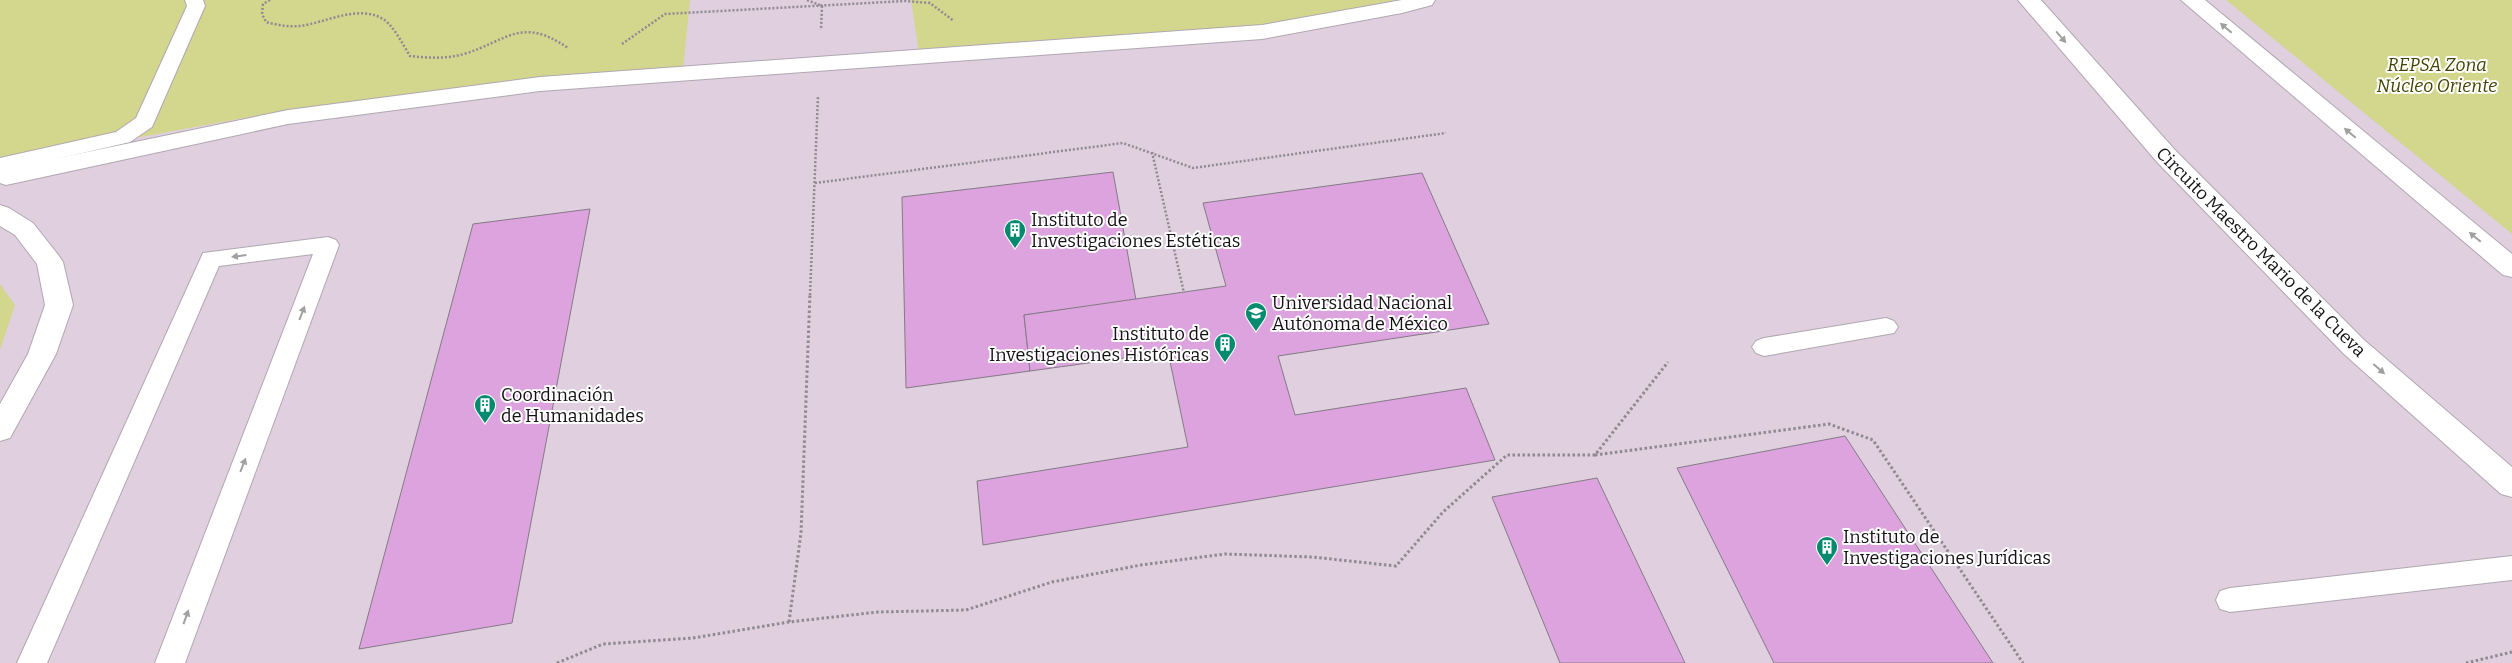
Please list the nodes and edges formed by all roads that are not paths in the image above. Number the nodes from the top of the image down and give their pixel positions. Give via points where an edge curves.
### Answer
1 (194, 0) edge
2 (1424, 0) edge
3 (2030, 0) edge
4 (2192, 0) edge
5 (3, 171) edge
6 (0, 214) edge
7 (2512, 268) edge
8 (1886, 327) dead end
9 (1764, 347) dead end
10 (0, 430) edge
11 (2512, 485) edge
12 (2512, 568) edge
13 (2230, 600) dead end
14 (32, 663) edge
15 (170, 663) edge

1 - 5 lane via 196,6 145,122 123,137
2 - 5 street via 1402,7 1262,32 540,84 288,116
3 -> 11 street, Circuito Maestro Mario de la Cueva via 2166,156 2354,347
7 -> 4 street
6 - 10 street via 24,229 50,262 59,305 42,354
8 - 9 lane
12 - 13 lane
15 -> 14 lane via 328,245 211,259

